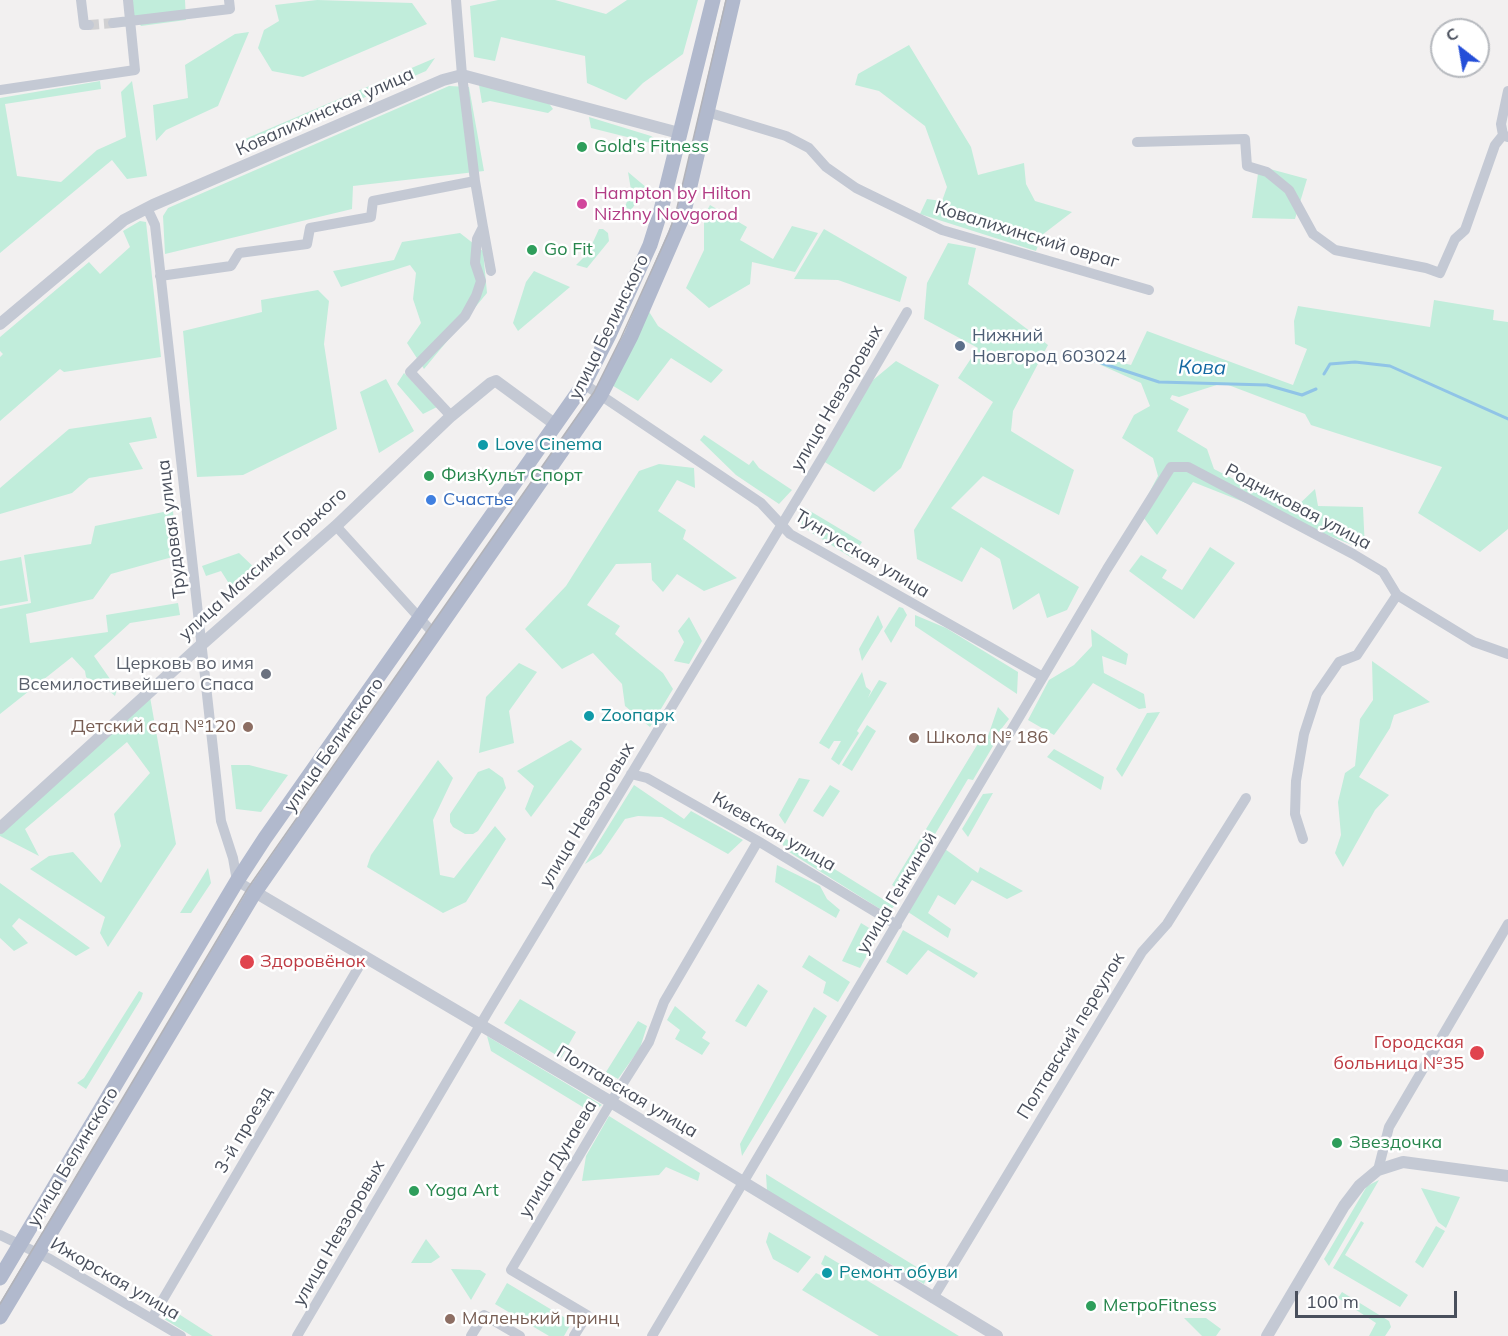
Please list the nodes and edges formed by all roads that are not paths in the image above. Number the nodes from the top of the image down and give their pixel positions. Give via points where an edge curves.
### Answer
1 (81, 0) edge
2 (128, 0) edge
3 (229, 0) edge
4 (713, 0) edge
5 (733, 0) edge
6 (456, 3) edge
7 (130, 21) junction
8 (113, 23) tunnel mouth
9 (89, 25) dead end
10 (462, 75) junction
11 (0, 90) edge
12 (1508, 91) edge
13 (707, 112) junction
14 (679, 133) junction
15 (1506, 136) edge
16 (701, 140) junction
17 (1137, 142) dead end
18 (475, 181) junction
19 (147, 208) junction
20 (483, 227) junction
21 (491, 271) dead end
22 (160, 276) junction
23 (1149, 290) dead end
24 (907, 312) dead end
25 (0, 324) edge
26 (584, 384) junction
27 (600, 396) junction
28 (451, 416) junction
29 (556, 425) junction
30 (1171, 467) joint
31 (781, 524) junction
32 (336, 526) junction
33 (1397, 596) junction
34 (420, 619) junction
35 (435, 635) junction
36 (200, 646) junction
37 (1508, 654) edge
38 (1043, 677) junction
39 (631, 774) junction
40 (1246, 798) dead end
41 (0, 828) edge
42 (1302, 839) dead end
43 (758, 841) junction
44 (237, 881) junction
45 (255, 892) junction
46 (1508, 924) edge
47 (897, 925) junction
48 (364, 958) junction
49 (479, 1026) junction
50 (611, 1102) junction
51 (1378, 1170) junction
52 (1508, 1176) edge
53 (742, 1183) junction
54 (0, 1235) edge
55 (20, 1245) junction
56 (38, 1253) junction
57 (0, 1278) edge
58 (933, 1298) junction
59 (0, 1317) edge
60 (153, 1318) junction
61 (181, 1336) edge
62 (297, 1336) edge
63 (471, 1336) edge
64 (520, 1336) edge
65 (574, 1336) edge
66 (651, 1336) edge
67 (997, 1336) edge
68 (1267, 1336) edge

1 - 9 street via 84,25
2 - 7 street
3 - 7 street via 230,9
4 - 14 main road
5 - 13 main road
6 - 10 street
7 - 8 street
7 - 11 street via 135,70
10 - 14 street
10 - 18 street
10 - 19 street, Ковалихинская улица
12 - 15 street via 1501,124
13 - 16 main road
13 - 23 street, Ковалихинский овраг via 786,136 809,148 826,167 856,188 942,230
14 - 16 street
14 - 26 main road, улица Белинского via 650,245
15 - 17 street via 1495,145 1465,230 1455,239 1440,273 1335,250 1313,234 1289,190 1268,172 1247,166 1245,139
16 - 27 main road, улица Белинского via 683,216
18 - 20 street
18 - 22 street via 373,201 371,217 310,228 307,244 238,253 231,266
19 - 22 street, Трудовая улица via 154,225
19 - 25 street, Ковалихинская улица via 124,220
20 - 21 street
20 - 28 street via 477,239 475,263 481,281 476,296 465,316 410,372
22 - 36 street, Трудовая улица
24 - 31 street, улица Невзоровых
26 - 27 street, Тунгусская улица
26 - 29 main road, улица Белинского
27 - 31 street, Тунгусская улица via 761,503
27 - 35 main road, улица Белинского
28 - 29 street, улица Максима Горького via 496,381
28 - 32 street, улица Максима Горького
29 - 34 main road, улица Белинского
30 - 33 street, Родниковая улица via 1188,467 1353,554 1383,572
30 - 38 street, улица Генкиной
31 - 38 street, Тунгусская улица via 790,534
31 - 39 street, улица Невзоровых
32 - 34 street
32 - 36 street, улица Максима Горького
33 - 37 street, Родниковая улица via 1474,642
33 - 42 street via 1357,655 1339,662 1317,694 1304,734 1296,781 1295,814
34 - 35 street
34 - 44 main road, улица Белинского
35 - 45 main road, улица Белинского
36 - 41 street, улица Максима Горького
36 - 44 street, Трудовая улица via 221,821
38 - 47 street, улица Генкиной
39 - 43 street, Киевская улица via 647,778
39 - 49 street, улица Невзоровых
40 - 58 street, Полтавский переулок via 1167,924 1142,952
43 - 47 street, Киевская улица
43 - 50 street, улица Дунаева via 664,1002 649,1042
44 - 45 street, Полтавская улица
44 - 55 main road, улица Белинского
45 - 48 street, Полтавская улица
45 - 56 main road, улица Белинского
46 - 51 street via 1389,1127
47 - 53 street, улица Генкиной
48 - 49 street, Полтавская улица
48 - 60 street, 3-й проезд
49 - 50 street, Полтавская улица
49 - 62 street, улица Невзоровых
50 - 53 street, Полтавская улица
50 - 65 street, улица Дунаева via 511,1270 587,1315
51 - 52 street via 1410,1162
51 - 68 street via 1344,1206
53 - 58 street, Полтавская улица
53 - 66 street, улица Генкиной
54 - 55 street, Ижорская улица
55 - 56 street, Ижорская улица
55 - 57 main road, улица Белинского
56 - 59 main road, улица Белинского
56 - 60 street, Ижорская улица
58 - 67 street, Полтавская улица
60 - 61 street, Ижорская улица
63 - 64 street via 484,1315

